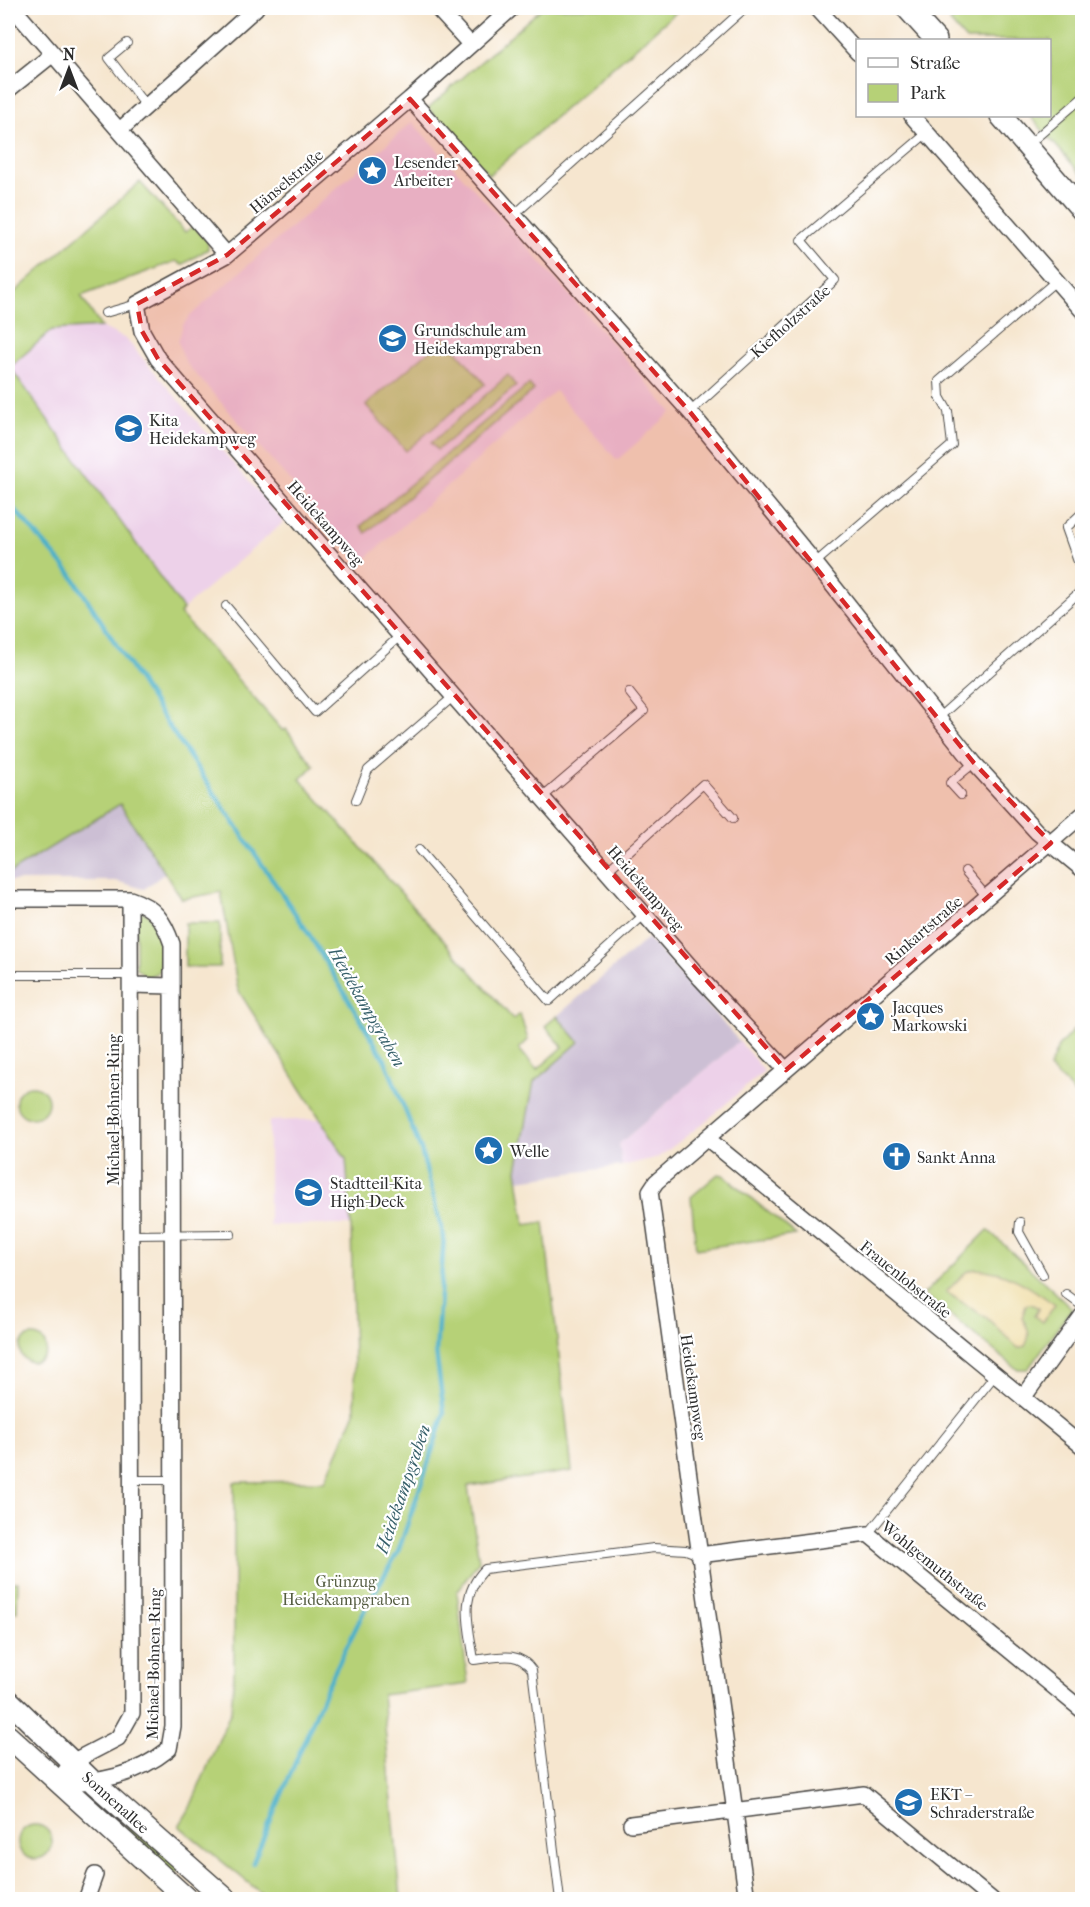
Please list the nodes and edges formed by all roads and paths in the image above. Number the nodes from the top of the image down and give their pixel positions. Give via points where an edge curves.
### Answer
1 (13, 8) edge
2 (256, 8) edge
3 (437, 8) edge
4 (512, 8) edge
5 (745, 8) edge
6 (817, 8) edge
7 (908, 8) edge
8 (935, 39) edge
9 (127, 43) dead end
10 (470, 44) junction
11 (856, 51) edge
12 (53, 54) junction
13 (8, 90) edge
14 (1083, 98) edge
15 (410, 99) junction
16 (146, 106) junction
17 (913, 117) edge
18 (1002, 117) edge
19 (120, 129) junction
20 (927, 133) junction
21 (1027, 146) junction
22 (1083, 210) edge
23 (514, 215) junction
24 (227, 255) junction
25 (1057, 280) junction
26 (137, 304) junction
27 (1083, 310) edge
28 (105, 313) dead end
29 (690, 412) junction
30 (1083, 513) edge
31 (815, 563) junction
32 (1083, 573) edge
33 (1083, 583) edge
34 (226, 606) dead end
35 (400, 634) junction
36 (629, 692) dead end
37 (454, 696) junction
38 (938, 718) junction
39 (974, 763) junction
40 (961, 795) dead end
41 (543, 797) junction
42 (356, 800) dead end
43 (1083, 815) edge
44 (733, 818) dead end
45 (1051, 843) junction
46 (419, 850) dead end
47 (1083, 869) edge
48 (607, 871) junction
49 (965, 871) dead end
50 (987, 898) junction
51 (8, 899) edge
52 (130, 899) junction
53 (645, 914) junction
54 (8, 975) edge
55 (131, 980) junction
56 (172, 986) junction
57 (786, 1070) junction
58 (708, 1139) junction
59 (1020, 1222) dead end
60 (231, 1234) dead end
61 (131, 1235) junction
62 (171, 1235) junction
63 (1043, 1275) dead end
64 (1066, 1294) dead end
65 (1083, 1306) edge
66 (1083, 1316) edge
67 (995, 1375) junction
68 (1023, 1398) junction
69 (1083, 1446) edge
70 (129, 1479) junction
71 (172, 1479) junction
72 (868, 1534) junction
73 (699, 1555) junction
74 (8, 1700) edge
75 (1083, 1710) edge
76 (8, 1736) edge
77 (72, 1762) junction
78 (57, 1783) junction
79 (94, 1783) junction
80 (735, 1810) junction
81 (631, 1824) dead end
82 (95, 1875) dead end
83 (86, 1899) edge
84 (188, 1899) edge
85 (227, 1899) edge
86 (560, 1899) edge
87 (747, 1899) edge
88 (992, 1899) edge

1 - 12 street
2 - 16 street
3 - 10 street
4 - 10 street, Hänselstraße
5 - 23 lane
6 - 11 street
7 - 8 main road
9 - 16 lane via 109,58
10 - 15 street, Hänselstraße
12 - 13 street
12 - 19 street
14 - 21 lane
15 - 23 street
15 - 24 street, Hänselstraße
16 - 19 street
17 - 20 street
18 - 21 main road
19 - 24 street
20 - 25 street
20 - 29 lane, Kiefholzstraße via 801,240 835,280
21 - 22 main road
23 - 29 street
24 - 26 street, Hänselstraße
25 - 27 street
25 - 31 lane via 939,381 952,445
26 - 28 lane, Hänselstraße
26 - 35 street, Heidekampweg via 142,331 158,359
29 - 31 street
30 - 32 lane via 1066,528
31 - 38 street
33 - 38 lane via 1082,590
34 - 35 lane via 315,712
35 - 37 street, Heidekampweg
36 - 41 lane via 644,711
37 - 41 street, Heidekampweg
37 - 42 lane via 368,770
38 - 39 street
39 - 40 lane via 950,783
39 - 45 street
41 - 48 street, Heidekampweg
43 - 45 street, Rinkartstraße
44 - 48 lane via 704,784
45 - 47 street
45 - 50 street, Rinkartstraße
46 - 53 lane via 549,1001
48 - 53 street, Heidekampweg
49 - 50 lane
50 - 57 street, Rinkartstraße
51 - 52 street, Michael-Bohnen-Ring
52 - 55 street, Michael-Bohnen-Ring
52 - 56 street, Michael-Bohnen-Ring via 146,904 164,921 172,944
53 - 57 street, Heidekampweg
54 - 55 lane
55 - 56 street
55 - 61 street, Michael-Bohnen-Ring
56 - 62 street, Michael-Bohnen-Ring
57 - 58 street, Heidekampweg
58 - 67 street, Frauenlobstraße
58 - 73 street, Heidekampweg via 656,1182 649,1202
59 - 63 lane via 1019,1232
60 - 62 lane
61 - 62 lane
61 - 70 street, Michael-Bohnen-Ring
62 - 71 street, Michael-Bohnen-Ring
64 - 65 lane
66 - 68 street
67 - 68 street, Frauenlobstraße
67 - 72 lane
68 - 69 street, Frauenlobstraße
70 - 71 lane
70 - 77 street, Michael-Bohnen-Ring via 132,1713 118,1738
71 - 79 street, Michael-Bohnen-Ring via 173,1726 169,1749 133,1772
72 - 73 street, Wohlgemuthstraße
72 - 75 street, Wohlgemuthstraße
73 - 80 street, Heidekampweg
73 - 86 lane via 654,1548 485,1569 471,1586 468,1595 474,1660 516,1656 532,1670
74 - 77 main road, Sonnenallee
76 - 78 main road, Sonnenallee
77 - 78 street, Michael-Bohnen-Ring
77 - 79 main road, Sonnenallee
78 - 79 street, Michael-Bohnen-Ring
78 - 84 main road, Sonnenallee
79 - 85 main road, Sonnenallee
80 - 81 street
80 - 87 street, Heidekampweg
80 - 88 street via 864,1794
82 - 83 street

